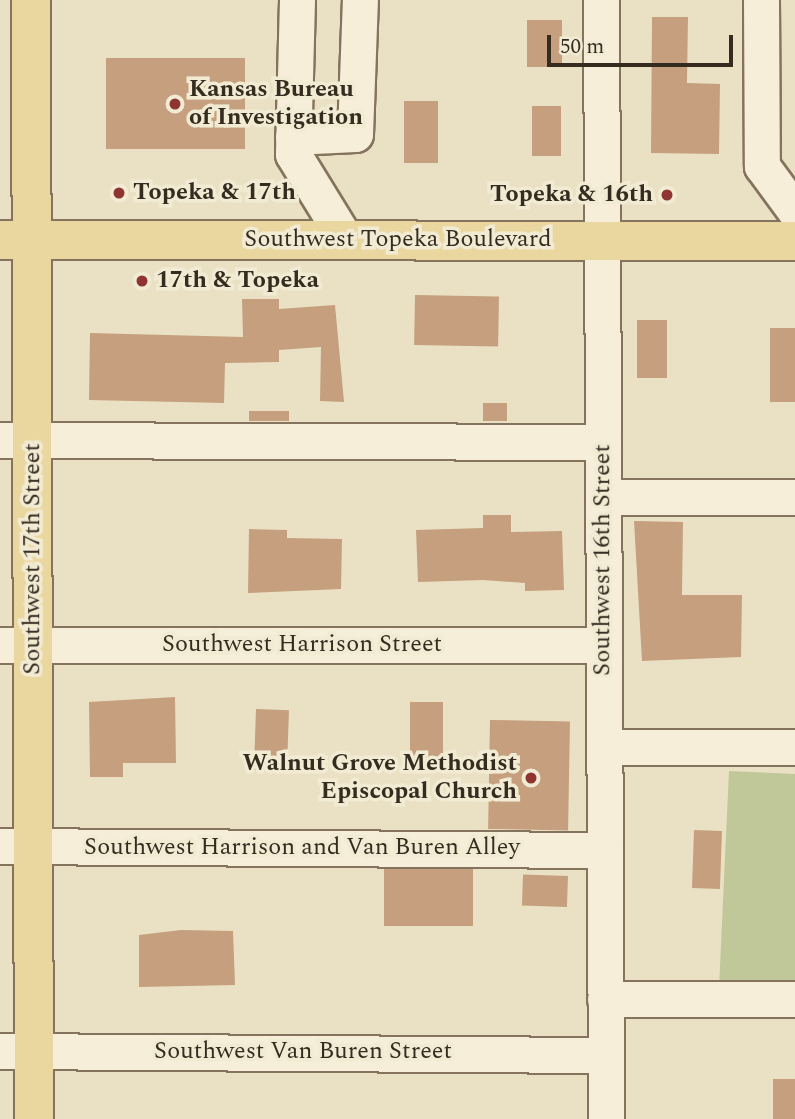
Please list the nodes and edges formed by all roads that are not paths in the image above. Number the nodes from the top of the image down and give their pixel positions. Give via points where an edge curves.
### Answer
1 (31, 0) edge
2 (297, 0) edge
3 (360, 0) edge
4 (601, 0) edge
5 (761, 0) edge
6 (293, 137) junction
7 (795, 211) edge
8 (16, 240) edge
9 (345, 240) junction
10 (602, 241) junction
11 (795, 241) edge
12 (16, 431) edge
13 (603, 442) junction
14 (603, 497) junction
15 (795, 497) edge
16 (16, 645) edge
17 (604, 645) junction
18 (604, 747) junction
19 (795, 747) edge
20 (17, 846) edge
21 (605, 849) junction
22 (605, 999) junction
23 (795, 999) edge
24 (17, 1051) edge
25 (605, 1055) junction
26 (34, 1119) edge
27 (606, 1119) edge

1 - 8 main road, Southwest 17th Street
2 - 6 street
3 - 6 street via 355,134
4 - 10 street, Southwest 16th Street
5 - 7 street via 762,166
6 - 9 street via 300,170
8 - 9 main road, Southwest Topeka Boulevard
8 - 12 main road, Southwest 17th Street
9 - 10 main road, Southwest Topeka Boulevard
10 - 11 main road, Southwest Topeka Boulevard
10 - 13 street, Southwest 16th Street
12 - 13 street
12 - 16 main road, Southwest 17th Street
13 - 14 street, Southwest 16th Street
14 - 15 street
14 - 17 street, Southwest 16th Street
16 - 17 street, Southwest Harrison Street
16 - 20 main road, Southwest 17th Street
17 - 18 street, Southwest 16th Street
18 - 19 street
18 - 21 street, Southwest 16th Street
20 - 21 street, Southwest Harrison and Van Buren Alley
20 - 24 main road, Southwest 17th Street
21 - 22 street, Southwest 16th Street
22 - 23 street
22 - 25 street, Southwest 16th Street
24 - 25 street, Southwest Van Buren Street
24 - 26 main road, Southwest 17th Street
25 - 27 street, Southwest 16th Street

